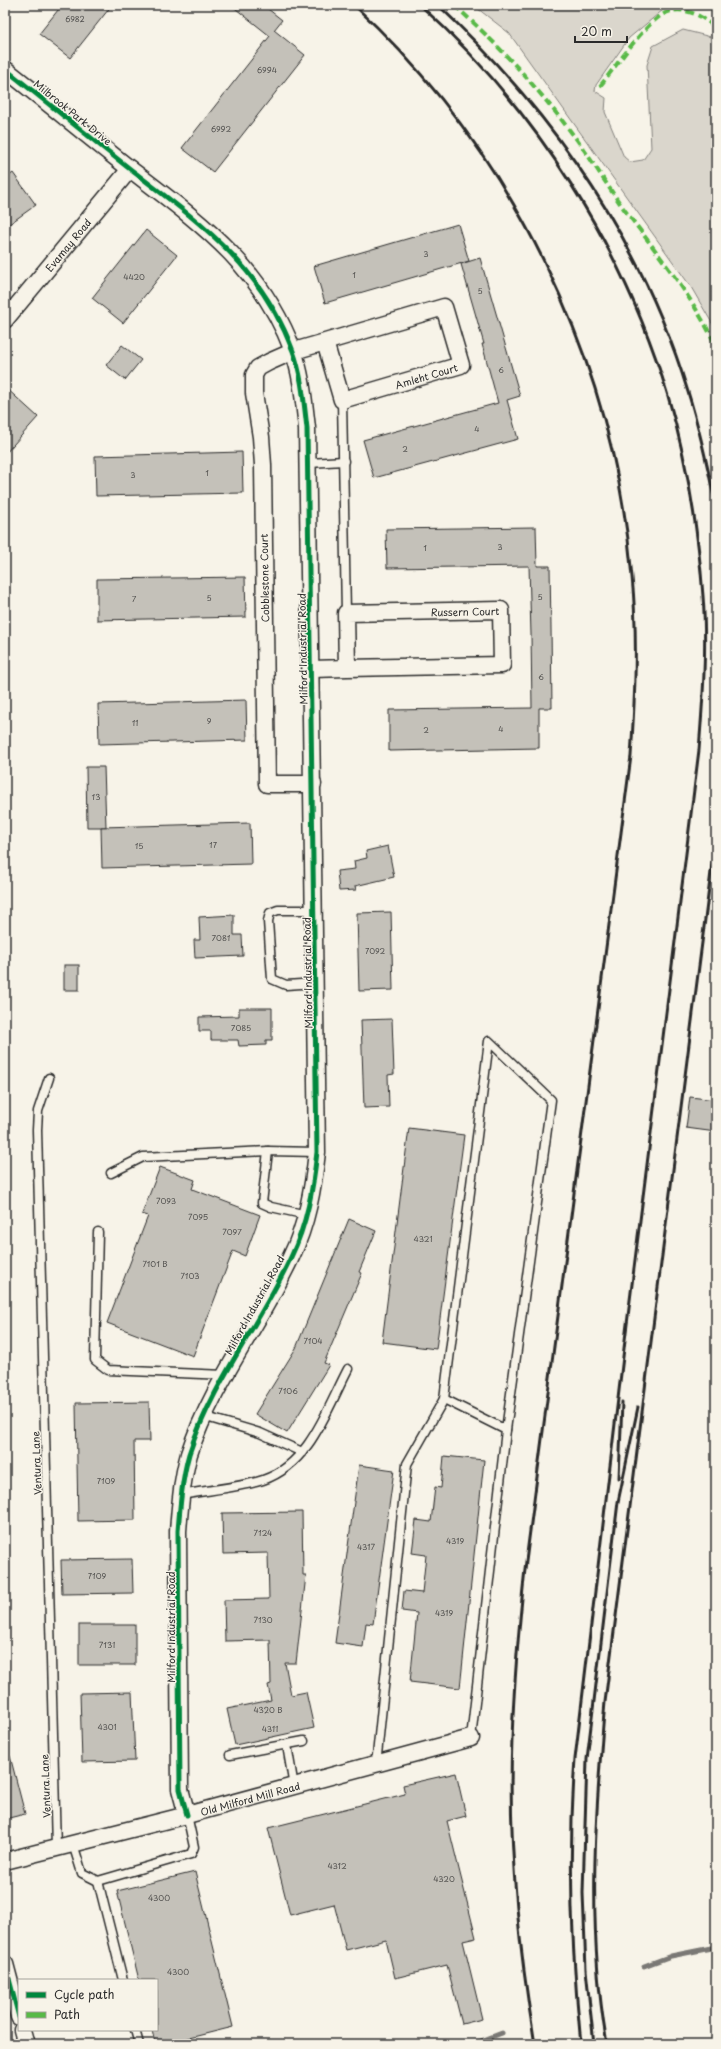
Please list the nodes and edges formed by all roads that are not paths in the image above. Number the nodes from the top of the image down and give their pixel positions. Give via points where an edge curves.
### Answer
1 (5, 69) edge
2 (130, 169) junction
3 (5, 320) edge
4 (325, 342) junction
5 (294, 352) junction
6 (342, 400) junction
7 (344, 461) junction
8 (309, 463) junction
9 (346, 613) junction
10 (347, 668) junction
11 (312, 669) junction
12 (313, 784) junction
13 (315, 910) junction
14 (316, 983) junction
15 (48, 1078) dead end
16 (268, 1151) junction
17 (317, 1152) junction
18 (111, 1173) dead end
19 (307, 1216) junction
20 (98, 1232) dead end
21 (348, 1369) dead end
22 (225, 1375) junction
23 (444, 1399) junction
24 (203, 1416) junction
25 (506, 1430) junction
26 (302, 1452) junction
27 (181, 1495) junction
28 (471, 1738) joint
29 (304, 1741) dead end
30 (287, 1745) junction
31 (230, 1755) dead end
32 (376, 1764) junction
33 (294, 1786) junction
34 (187, 1815) junction
35 (73, 1844) junction
36 (56, 1848) junction
37 (5, 1861) edge
38 (98, 1881) junction
39 (5, 1964) edge
40 (123, 1979) edge
41 (18, 2013) edge
42 (22, 2031) edge
43 (135, 2031) edge
44 (26, 2044) edge
45 (139, 2044) edge

1 - 2 street, Milbrook Park Drive
2 - 3 street, Evamay Road
2 - 5 street, Milford Industrial Road via 223,243 248,271 280,321
4 - 5 street, Amleht Court
4 - 6 street
4 - 6 street, Amleht Court via 444,307 459,358 461,365
5 - 8 street, Milford Industrial Road via 308,428
5 - 12 street, Cobblestone Court via 258,368 253,382 263,466 267,784
6 - 7 lane
7 - 8 lane
7 - 9 lane
8 - 11 street, Milford Industrial Road
9 - 10 street
9 - 10 street, Russern Court via 501,610 502,665
10 - 11 street, Russern Court
11 - 12 street, Milford Industrial Road
12 - 13 street, Milford Industrial Road
13 - 14 street, Milford Industrial Road
13 - 14 lane via 278,910 270,914 268,921 272,979 286,985
14 - 17 street, Milford Industrial Road
15 - 36 lane, Ventura Lane via 38,1111 37,1130
16 - 17 lane
16 - 18 lane via 143,1157
16 - 19 lane via 262,1203
17 - 19 street, Milford Industrial Road
19 - 22 street, Milford Industrial Road via 292,1256 269,1301
20 - 22 lane via 95,1360 108,1370
21 - 26 lane
22 - 24 street, Milford Industrial Road
23 - 25 lane
23 - 25 lane via 489,1041 551,1100
23 - 32 lane via 408,1464
24 - 26 lane via 260,1433
24 - 27 street, Milford Industrial Road via 189,1454
25 - 28 lane
26 - 27 lane via 281,1472 262,1480
27 - 34 street, Milford Industrial Road via 178,1532 180,1789
28 - 32 street, Old Milford Mill Road
29 - 30 lane
30 - 31 lane
30 - 33 lane
32 - 33 street, Old Milford Mill Road
33 - 34 street, Old Milford Mill Road
34 - 35 street, Old Milford Mill Road
34 - 38 lane via 194,1847 191,1854
35 - 36 street, Old Milford Mill Road
35 - 38 lane via 82,1873
36 - 37 street, Old Milford Mill Road
38 - 40 lane
39 - 41 street
42 - 44 street
43 - 45 lane

